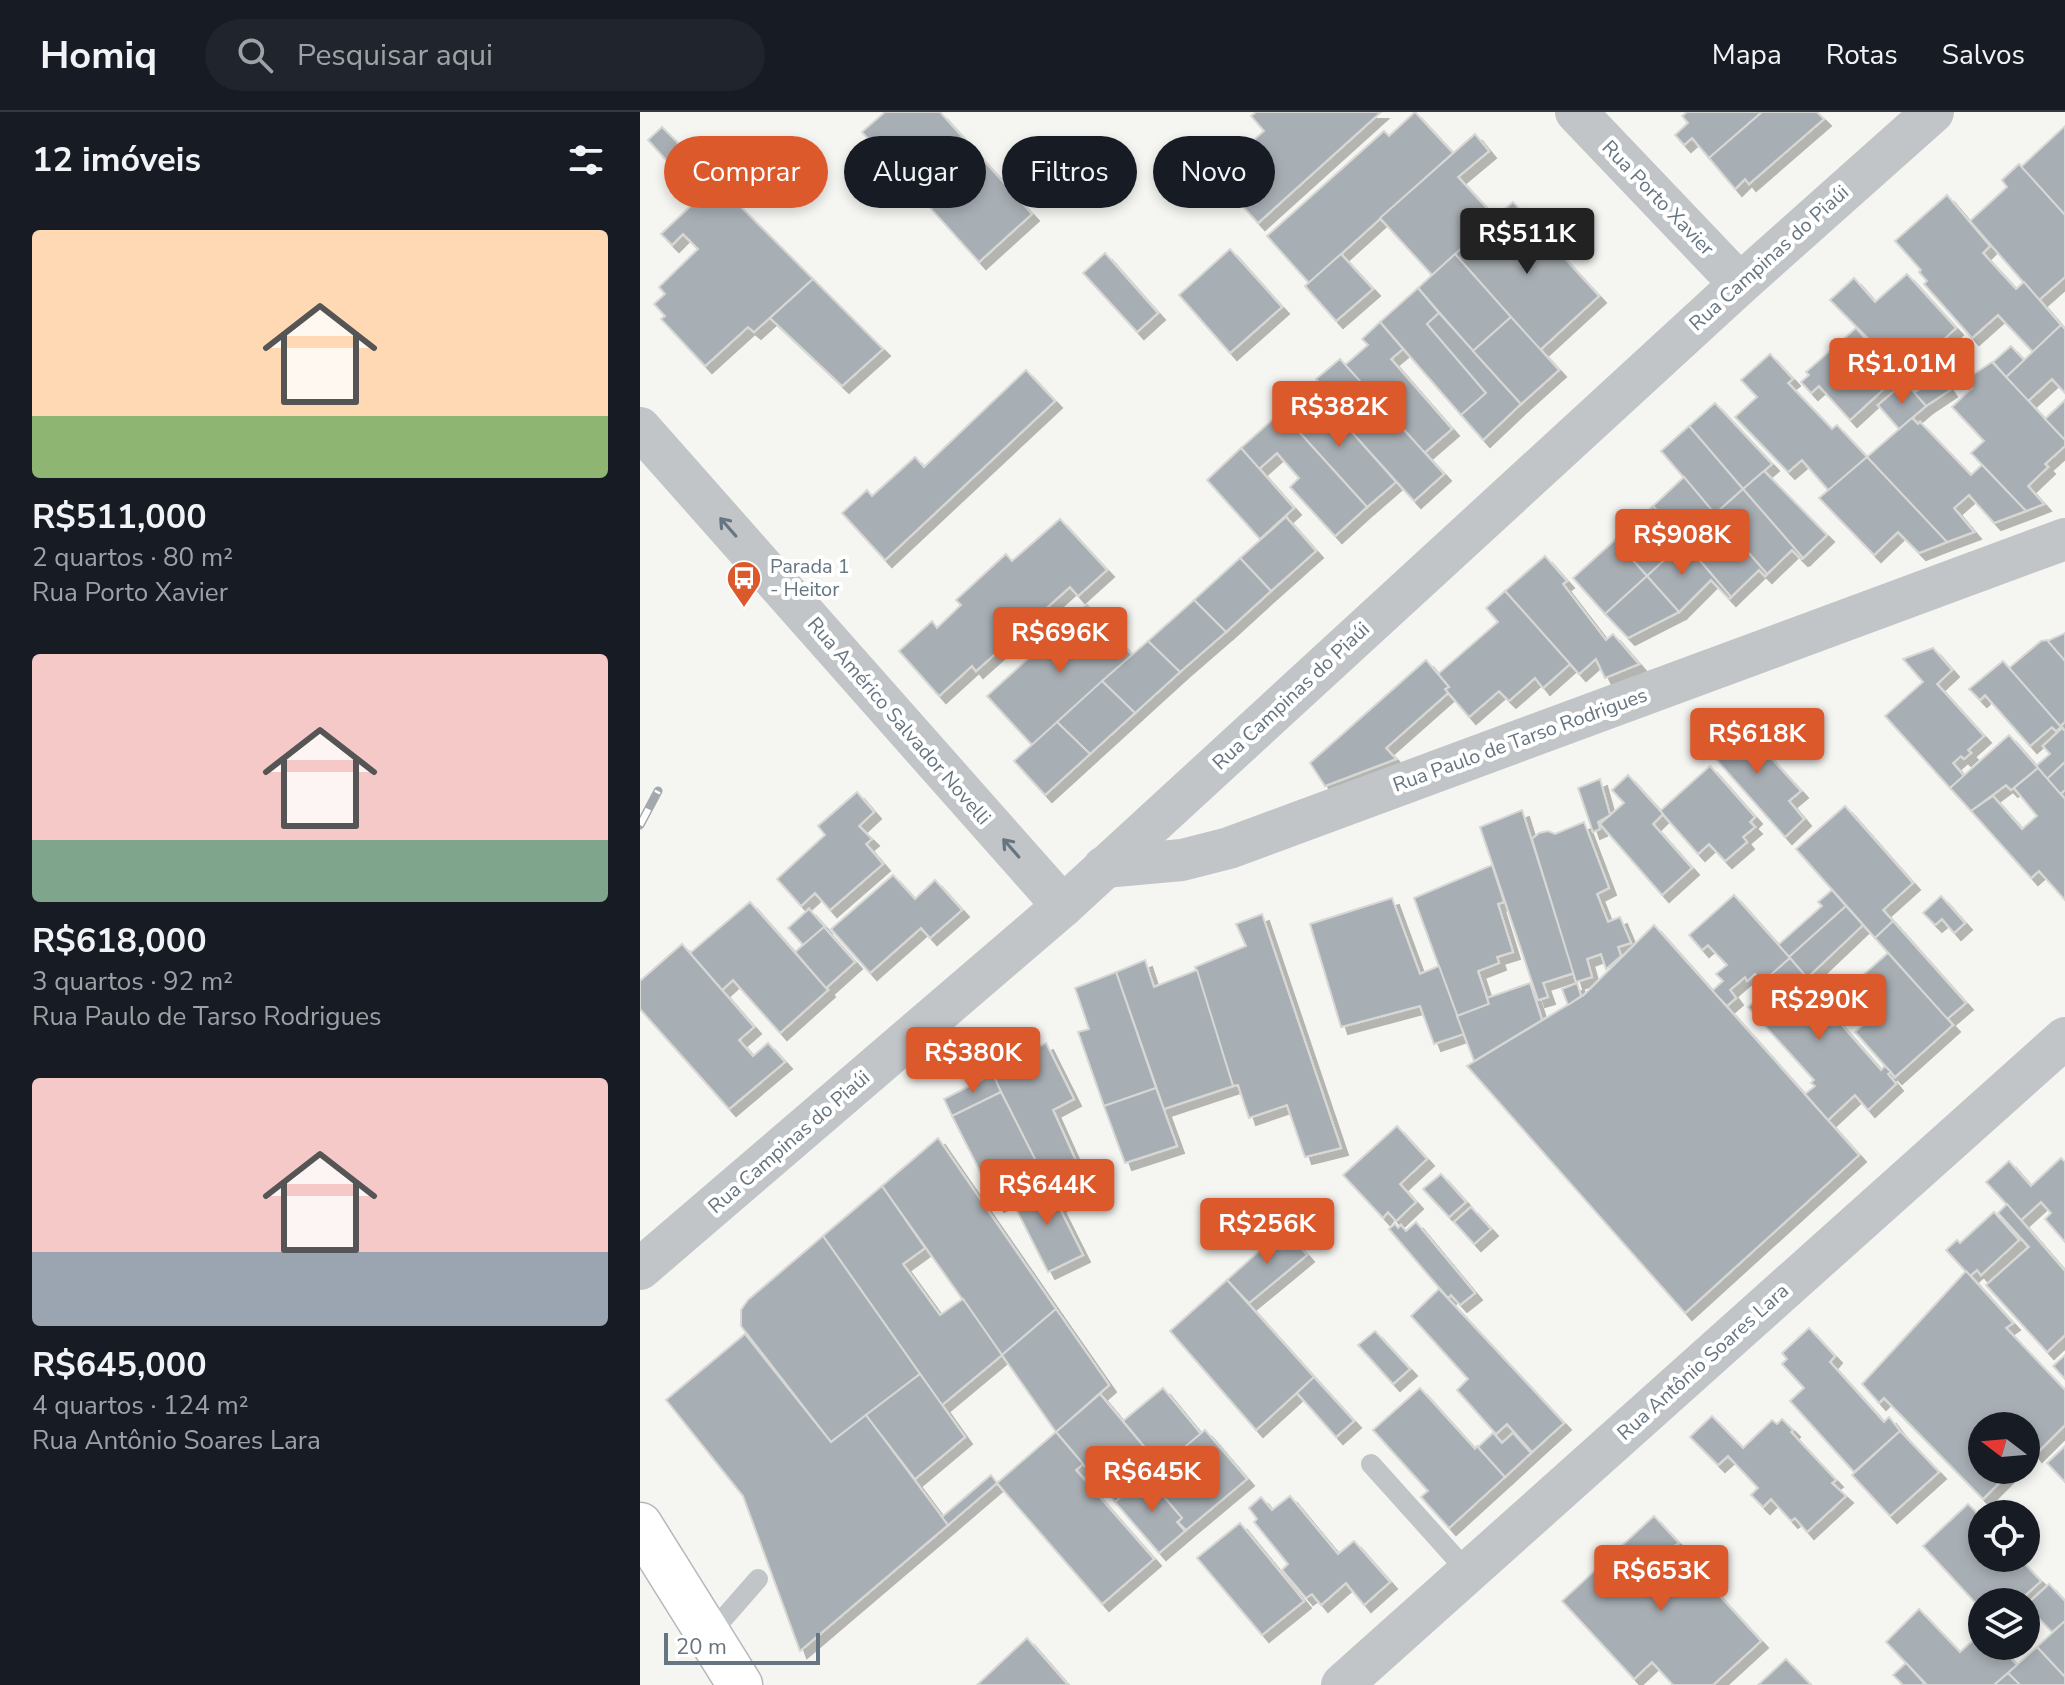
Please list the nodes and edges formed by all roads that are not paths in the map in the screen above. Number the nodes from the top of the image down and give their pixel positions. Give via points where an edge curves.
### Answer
1 (1576, 112) edge
2 (1933, 112) edge
3 (1740, 284) junction
4 (640, 428) edge
5 (2065, 539) edge
6 (1104, 867) junction
7 (1063, 906) junction
8 (2065, 1038) edge
9 (640, 1269) edge
10 (1371, 1464) dead end
11 (640, 1525) edge
12 (1468, 1572) junction
13 (758, 1579) dead end
14 (709, 1635) junction
15 (740, 1685) edge
16 (1342, 1685) edge

1 - 3 street, Rua Porto Xavier
2 - 3 street, Rua Campinas do Piaúi
3 - 6 street, Rua Campinas do Piaúi
7 -> 4 street, Rua Américo Salvador Novelli
5 - 6 street, Rua Paulo de Tarso Rodrigues via 1229,848 1182,860
6 - 7 street, Rua Campinas do Piaúi
7 - 9 street, Rua Campinas do Piaúi
8 - 12 street, Rua Antônio Soares Lara
10 - 12 lane
11 - 14 main road
12 - 16 street, Rua Antônio Soares Lara
13 - 14 lane
14 - 15 main road

